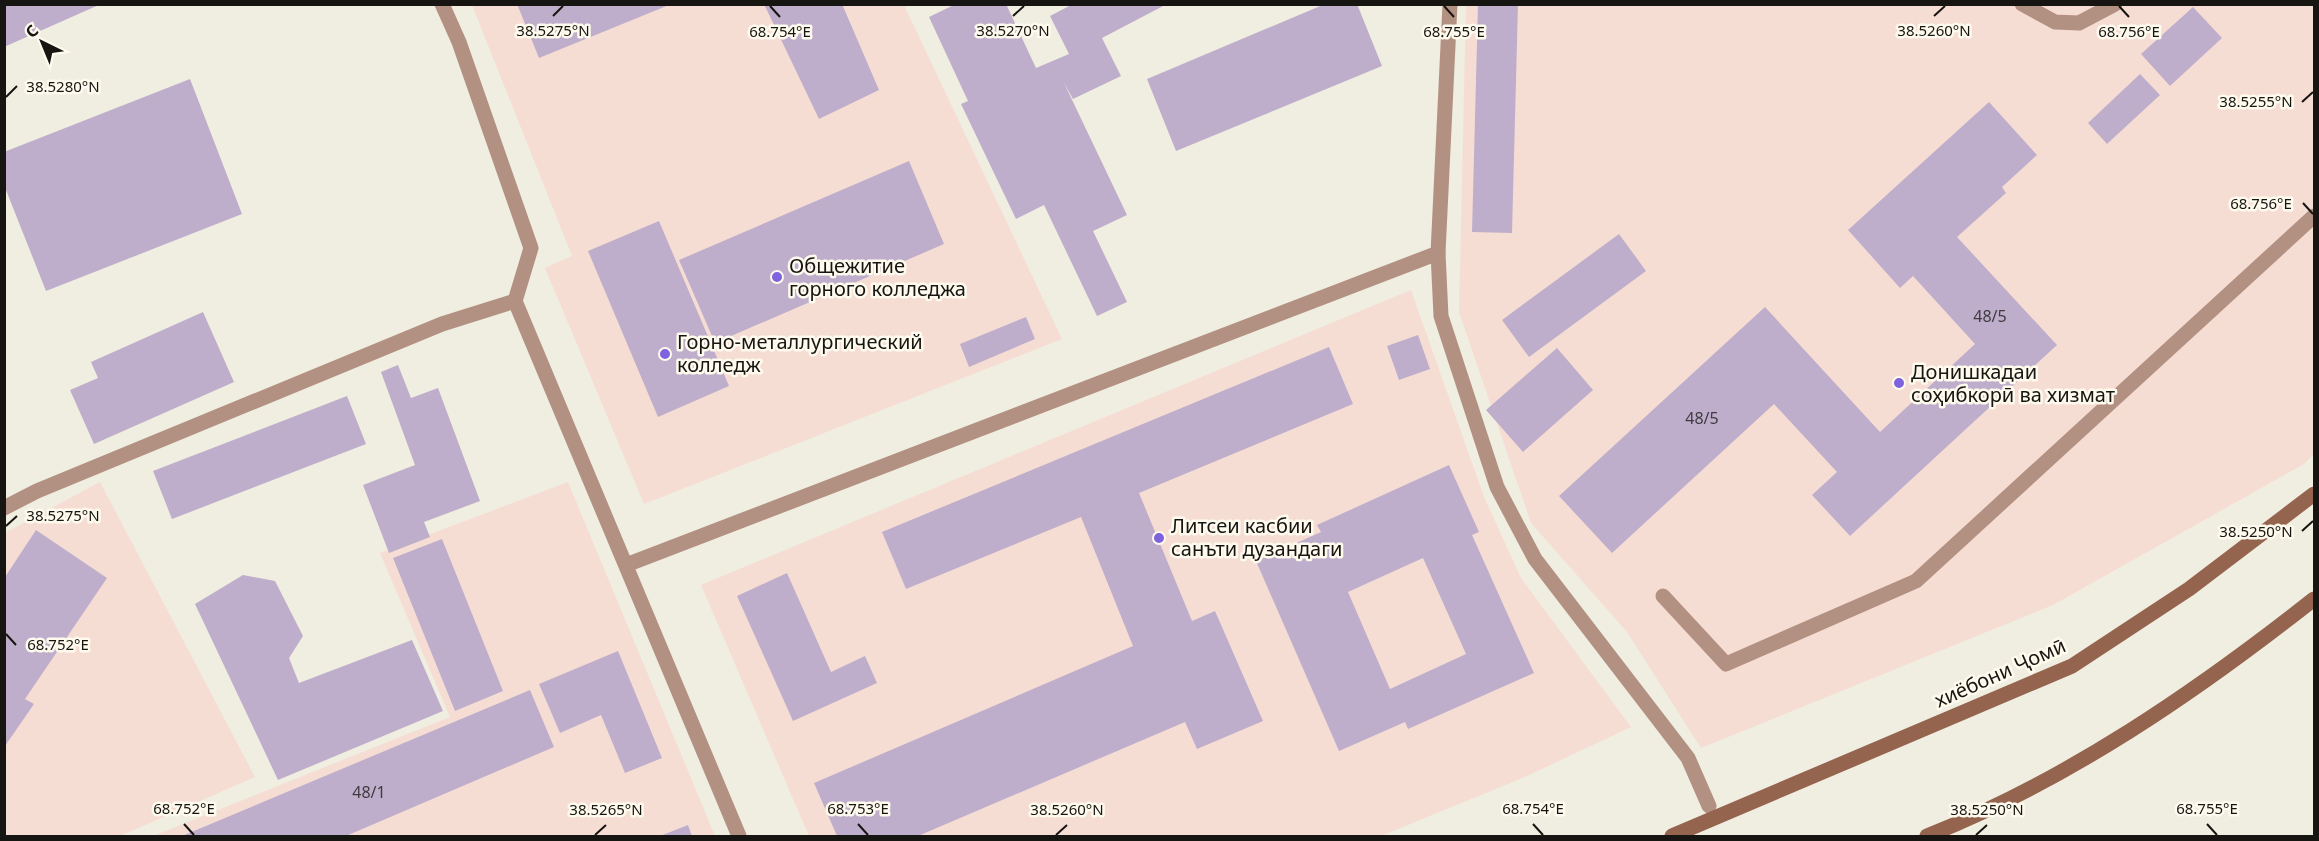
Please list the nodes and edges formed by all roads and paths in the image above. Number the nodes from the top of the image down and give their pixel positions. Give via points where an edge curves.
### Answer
1 (442, 4) edge
2 (1450, 4) edge
3 (2022, 4) edge
4 (2115, 4) edge
5 (2314, 216) edge
6 (1438, 253) junction
7 (515, 301) junction
8 (2314, 494) edge
9 (4, 508) edge
10 (626, 565) junction
11 (1663, 596) dead end
12 (2314, 599) edge
13 (1709, 806) dead end
14 (739, 837) edge
15 (1672, 837) edge
16 (1927, 837) edge

1 - 7 street via 531,248
2 - 6 street
3 - 4 street via 2055,22 2079,23
5 - 11 street via 1916,581 1726,664
6 - 10 street
6 - 13 street via 1441,316 1497,487 1535,559 1688,758
7 - 9 street via 420,333
7 - 10 street
8 - 15 main road, хиёбони Ҷомӣ via 2189,589 2072,666
10 - 14 street
12 - 16 main road via 2127,734 2038,785

